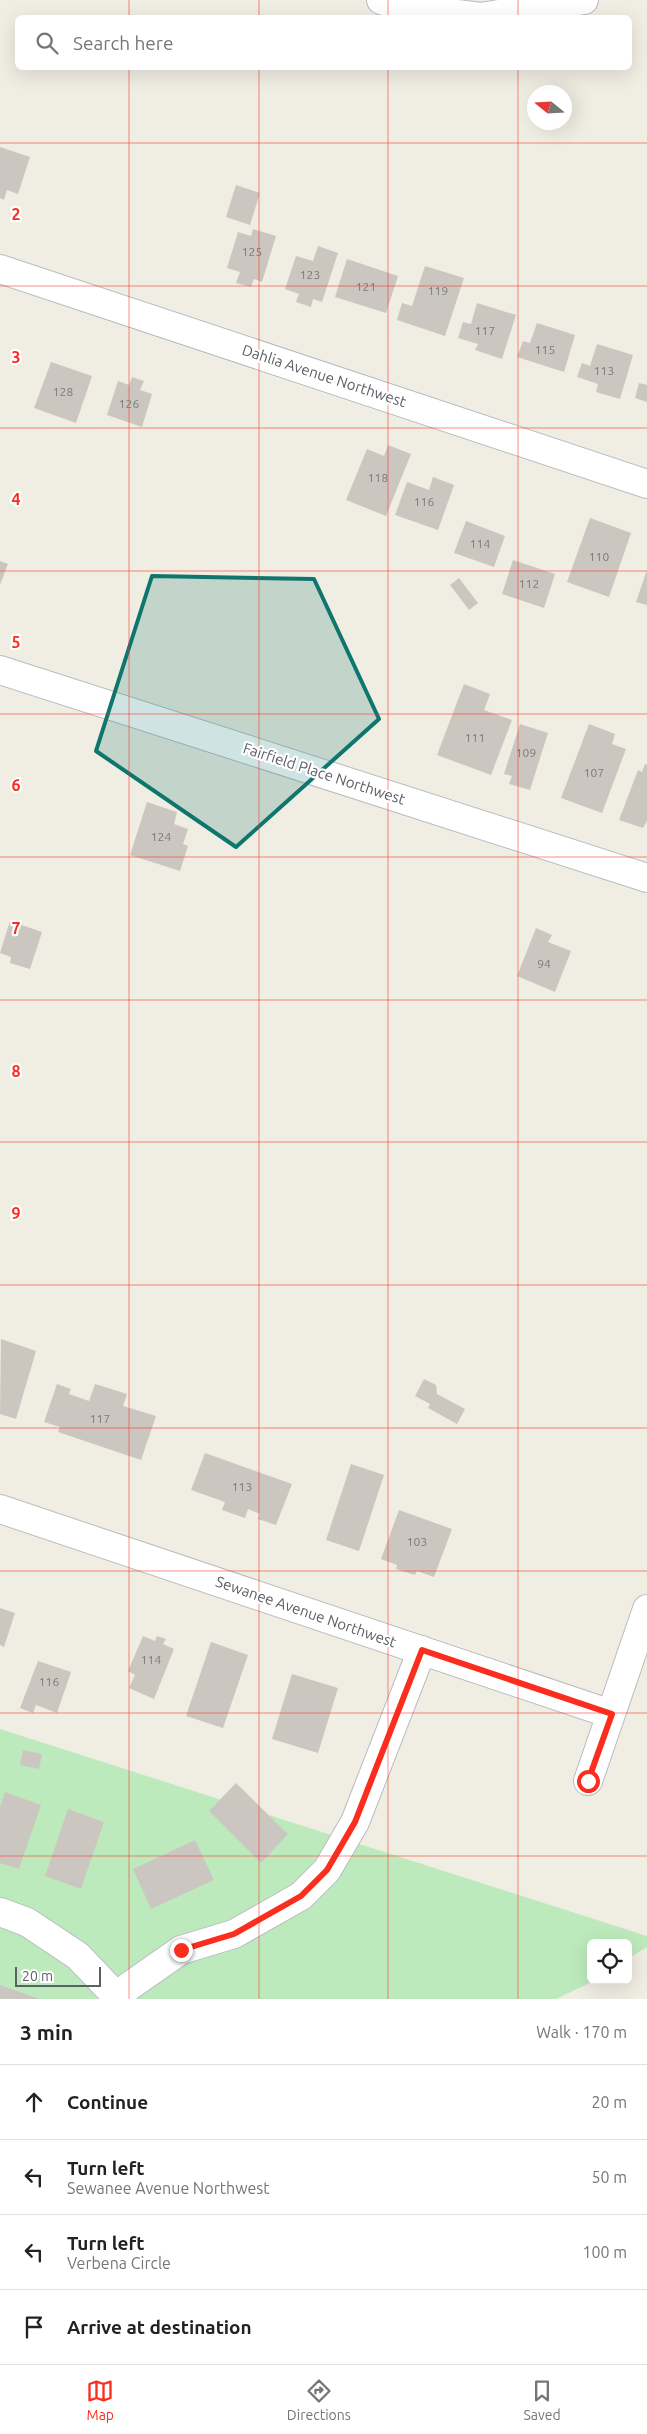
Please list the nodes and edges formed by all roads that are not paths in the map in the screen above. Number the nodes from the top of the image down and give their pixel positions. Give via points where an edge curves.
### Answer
1 (381, 0) edge
2 (584, 0) edge
3 (465, 15) edge
4 (493, 15) edge
5 (0, 269) edge
6 (647, 484) edge
7 (0, 670) edge
8 (647, 878) edge
9 (0, 1509) edge
10 (647, 1609) edge
11 (422, 1650) junction
12 (612, 1714) junction
13 (588, 1781) dead end
14 (0, 1912) edge
15 (117, 1999) edge

1 - 3 street via 402,7
2 - 4 street
5 - 6 street, Dahlia Avenue Northwest
7 - 8 street, Fairfield Place Northwest
9 - 11 street, Sewanee Avenue Northwest
10 - 12 street
11 - 12 street, Sewanee Avenue Northwest
11 - 15 street via 355,1822 327,1870 301,1896 234,1934 181,1950 128,1987
12 - 13 street
14 - 15 street via 27,1922 78,1956

